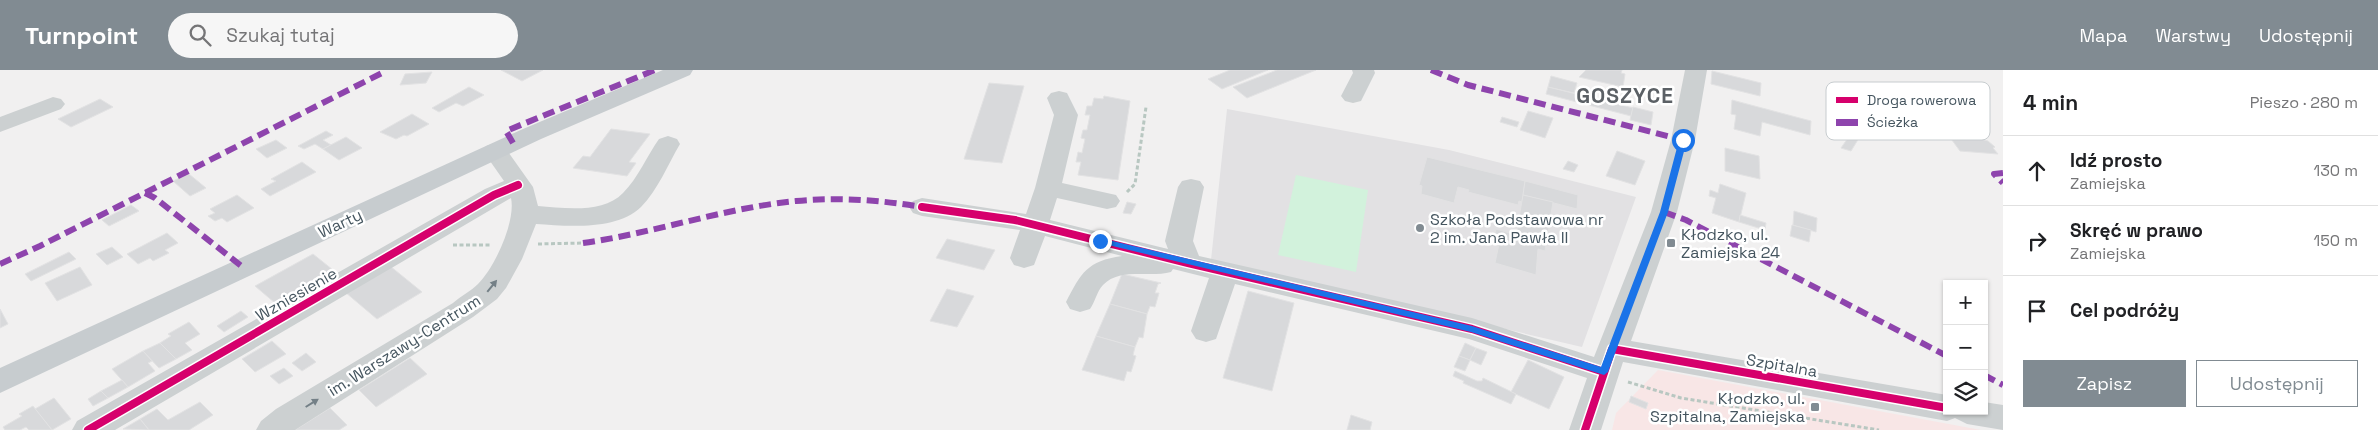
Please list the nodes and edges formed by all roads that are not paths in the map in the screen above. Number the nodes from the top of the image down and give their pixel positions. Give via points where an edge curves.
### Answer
1 (682, 70) edge
2 (1363, 70) edge
3 (1696, 70) edge
4 (1352, 96) dead end
5 (1059, 98) dead end
6 (53, 104) dead end
7 (0, 125) edge
8 (668, 144) dead end
9 (495, 151) junction
10 (518, 185) junction
11 (1191, 187) dead end
12 (1048, 188) junction
13 (1115, 199) road end
14 (922, 206) dead end
15 (524, 214) junction
16 (1025, 222) junction
17 (1024, 258) dead end
18 (1188, 263) junction
19 (1225, 271) junction
20 (1080, 302) dead end
21 (1206, 331) dead end
22 (1606, 365) junction
23 (0, 381) edge
24 (1943, 407) edge
25 (1988, 415) edge
26 (2003, 418) edge
27 (88, 430) edge
28 (272, 430) edge
29 (1585, 430) edge

1 - 9 main road, Warty
2 - 4 street
3 - 22 street via 1683,140 1664,212
5 - 12 street via 1066,115
6 - 7 street
8 - 15 street via 631,201 619,210 592,216
9 - 10 street, im. Warszawy-Centrum
9 - 23 main road, Warty
10 - 15 street, im. Warszawy-Centrum via 524,198
10 - 27 street, Wzniesienie via 494,195
11 - 18 street via 1179,241
12 - 13 street
12 - 16 street
14 - 16 street
28 -> 15 street, im. Warszawy-Centrum via 489,290 514,246
16 - 17 street
16 - 18 street
18 - 19 street, Szpitalna
18 - 20 street via 1110,268 1093,277
19 - 21 street
19 - 22 street, Szpitalna via 1472,329
22 - 24 street, Szpitalna
22 - 29 street
25 - 26 street

